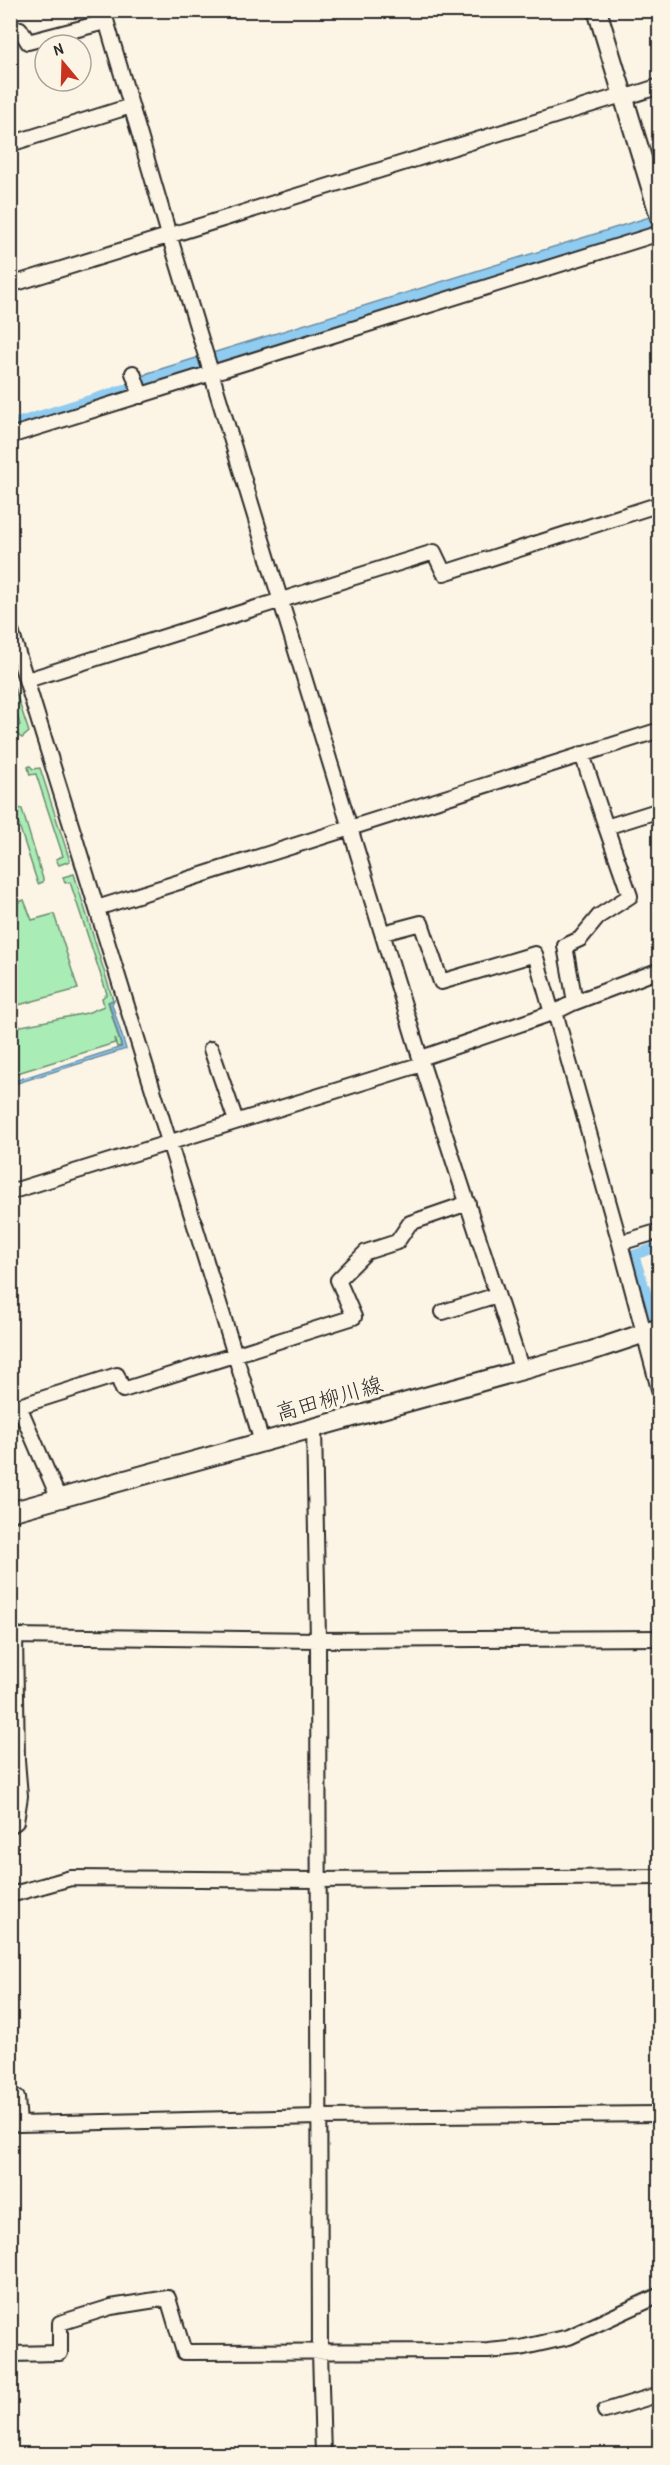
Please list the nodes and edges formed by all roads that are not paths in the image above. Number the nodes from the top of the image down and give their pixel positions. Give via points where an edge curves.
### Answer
1 (597, 10) edge
2 (104, 16) edge
3 (10, 32) edge
4 (660, 86) edge
5 (623, 96) junction
6 (131, 106) junction
7 (10, 144) edge
8 (659, 215) edge
9 (660, 233) edge
10 (169, 235) junction
11 (10, 285) edge
12 (211, 371) junction
13 (10, 436) edge
14 (660, 504) edge
15 (281, 599) junction
16 (10, 628) edge
17 (27, 680) junction
18 (660, 730) edge
19 (582, 754) junction
20 (660, 810) edge
21 (351, 826) junction
22 (606, 827) junction
23 (97, 908) junction
24 (383, 933) junction
25 (660, 970) edge
26 (574, 1002) junction
27 (553, 1012) junction
28 (211, 1049) dead end
29 (422, 1061) junction
30 (237, 1121) junction
31 (169, 1143) junction
32 (10, 1192) edge
33 (468, 1203) junction
34 (660, 1231) edge
35 (620, 1243) junction
36 (497, 1295) junction
37 (443, 1312) dead end
38 (652, 1330) edge
39 (235, 1356) junction
40 (522, 1371) junction
41 (660, 1394) edge
42 (15, 1407) edge
43 (315, 1426) junction
44 (262, 1442) junction
45 (59, 1499) junction
46 (10, 1512) edge
47 (13, 1636) edge
48 (660, 1638) edge
49 (318, 1640) junction
50 (10, 1826) edge
51 (660, 1877) edge
52 (317, 1880) junction
53 (10, 1895) edge
54 (10, 2098) edge
55 (660, 2114) edge
56 (319, 2117) junction
57 (660, 2295) edge
58 (320, 2352) junction
59 (10, 2354) edge
60 (660, 2394) edge
61 (605, 2411) dead end
62 (323, 2454) edge

1 - 5 main road
2 - 3 street via 28,42 20,29
2 - 6 street
4 - 5 street
5 - 8 main road
5 - 10 street
6 - 7 street
6 - 10 street
9 - 12 street
10 - 11 street
10 - 12 street
12 - 13 street via 137,384
12 - 15 street
14 - 15 street via 444,573 434,552
15 - 17 street
15 - 21 street
16 - 17 street
17 - 23 street
18 - 19 street
19 - 21 street
19 - 22 street
20 - 22 street
21 - 23 street
21 - 24 street
22 - 26 street via 630,896 599,916 580,939 565,946
23 - 31 street
24 - 27 street via 421,923 441,982 535,954
24 - 29 street
25 - 26 street
26 - 27 street
27 - 29 street
27 - 35 street
28 - 30 street
29 - 30 street
29 - 33 street
30 - 31 street
31 - 32 street
31 - 39 street
33 - 36 street
33 - 39 street via 410,1223 398,1242 366,1252 338,1280 354,1317
34 - 35 street
35 - 38 street
36 - 37 street
36 - 40 street
38 - 40 main road, 高田柳川線
38 - 41 street
39 - 42 street via 123,1390 117,1375
39 - 44 street
40 - 43 main road, 高田柳川線
42 - 45 street
43 - 44 main road, 高田柳川線
43 - 49 street
44 - 45 main road, 高田柳川線
45 - 46 main road, 高田柳川線
47 - 49 street
47 - 50 street via 20,1796 16,1822
48 - 49 street
49 - 52 street
51 - 52 street
52 - 53 street via 71,1878
52 - 56 street
54 - 56 street via 17,2098 19,2124
55 - 56 street
56 - 58 street
57 - 58 street via 569,2337 520,2348
58 - 59 street via 184,2352 168,2298 111,2307 60,2322 60,2353
58 - 62 street
60 - 61 street

